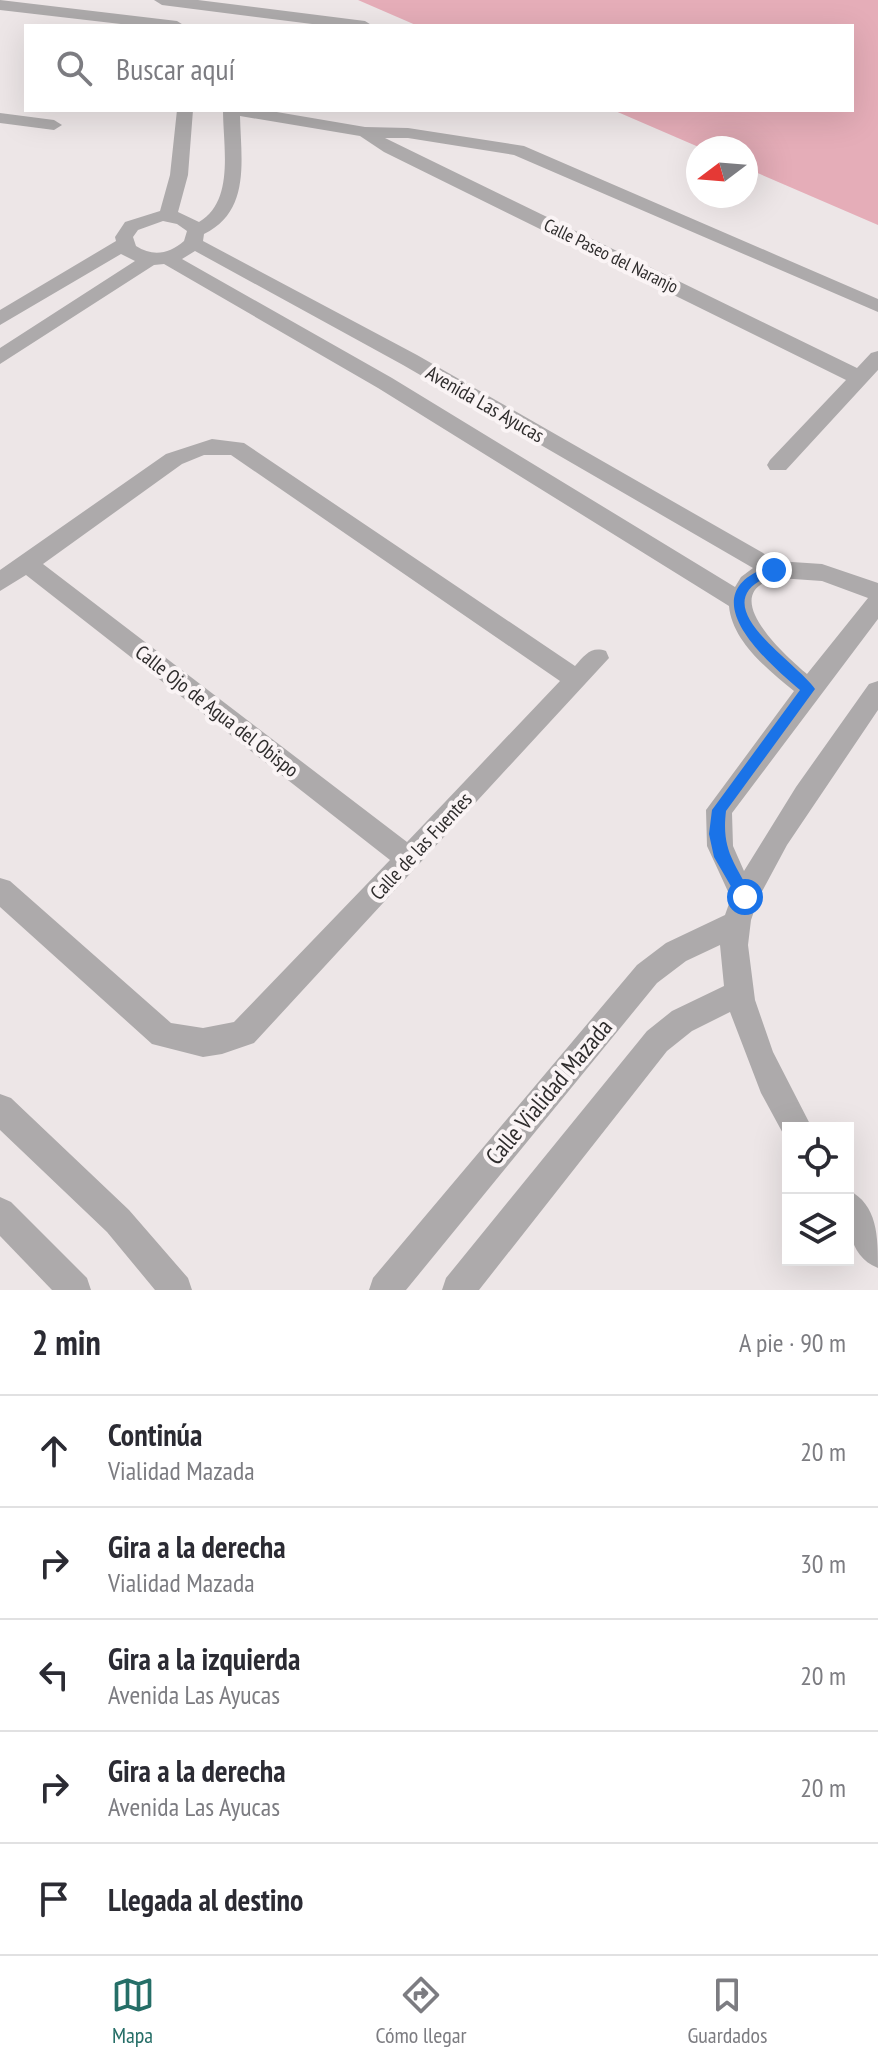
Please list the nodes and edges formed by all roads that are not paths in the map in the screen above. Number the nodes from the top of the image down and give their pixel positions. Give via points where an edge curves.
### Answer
1 (162, 0) edge
2 (0, 5) edge
3 (197, 5) junction
4 (232, 12) edge
5 (160, 24) edge
6 (193, 24) edge
7 (346, 24) edge
8 (185, 112) edge
9 (233, 112) edge
10 (245, 112) edge
11 (0, 118) edge
12 (26, 122) junction
13 (54, 125) dead end
14 (365, 132) junction
15 (0, 136) edge
16 (168, 216) junction
17 (194, 237) junction
18 (124, 244) junction
19 (158, 258) junction
20 (878, 306) edge
21 (0, 319) edge
22 (0, 357) edge
23 (878, 358) edge
24 (410, 360) junction
25 (858, 377) junction
26 (385, 383) junction
27 (778, 465) dead end
28 (26, 563) junction
29 (774, 570) junction
30 (0, 582) edge
31 (878, 592) edge
32 (738, 600) junction
33 (878, 602) edge
34 (597, 658) dead end
35 (577, 680) junction
36 (809, 689) junction
37 (878, 691) edge
38 (409, 859) junction
39 (0, 890) edge
40 (740, 910) junction
41 (739, 993) junction
42 (0, 1109) edge
43 (793, 1122) edge
44 (0, 1213) edge
45 (854, 1215) edge
46 (878, 1252) edge
47 (75, 1290) edge
48 (176, 1290) edge
49 (385, 1290) edge
50 (458, 1290) edge

1 - 3 street
2 - 5 street
3 - 4 street
3 - 6 street
4 - 7 street
8 - 16 street via 179,175
9 - 17 street via 226,207
10 - 14 street, Calle Paseo del Naranjo
11 - 12 street
12 - 13 street
12 - 15 street
14 - 20 street, Calle Paseo del Naranjo via 518,150
14 - 25 street, Calle Paseo del Naranjo
16 - 17 street via 186,220
16 - 18 street via 131,226
17 - 19 street via 178,255
17 - 24 street, Avenida Las Ayucas
18 - 19 street via 133,254
18 - 21 street
19 - 22 street
19 - 26 street, Avenida Las Ayucas
23 - 25 street
24 - 26 street
24 - 29 street, Avenida Las Ayucas
25 - 27 street
26 - 32 street, Avenida Las Ayucas
28 - 30 street
28 - 35 street via 174,459 205,445 236,448
28 - 38 street, Calle Ojo de Agua del Obispo
29 - 31 street, Avenida Las Ayucas via 830,574
29 - 32 street via 756,576
32 - 36 street via 759,642
33 - 36 street
34 - 35 street, Calle de las Fuentes
35 - 38 street, Calle de las Fuentes
36 - 40 street via 719,810 716,834
37 - 40 street via 792,811
38 - 39 street, Calle de las Fuentes via 244,1033 218,1044 189,1043 162,1034
40 - 41 street
40 - 49 street, Calle Vialidad Mazada via 647,974
41 - 43 street via 750,1032
41 - 50 street via 682,1021 657,1041
42 - 48 street via 118,1221
44 - 47 street
45 - 46 street

